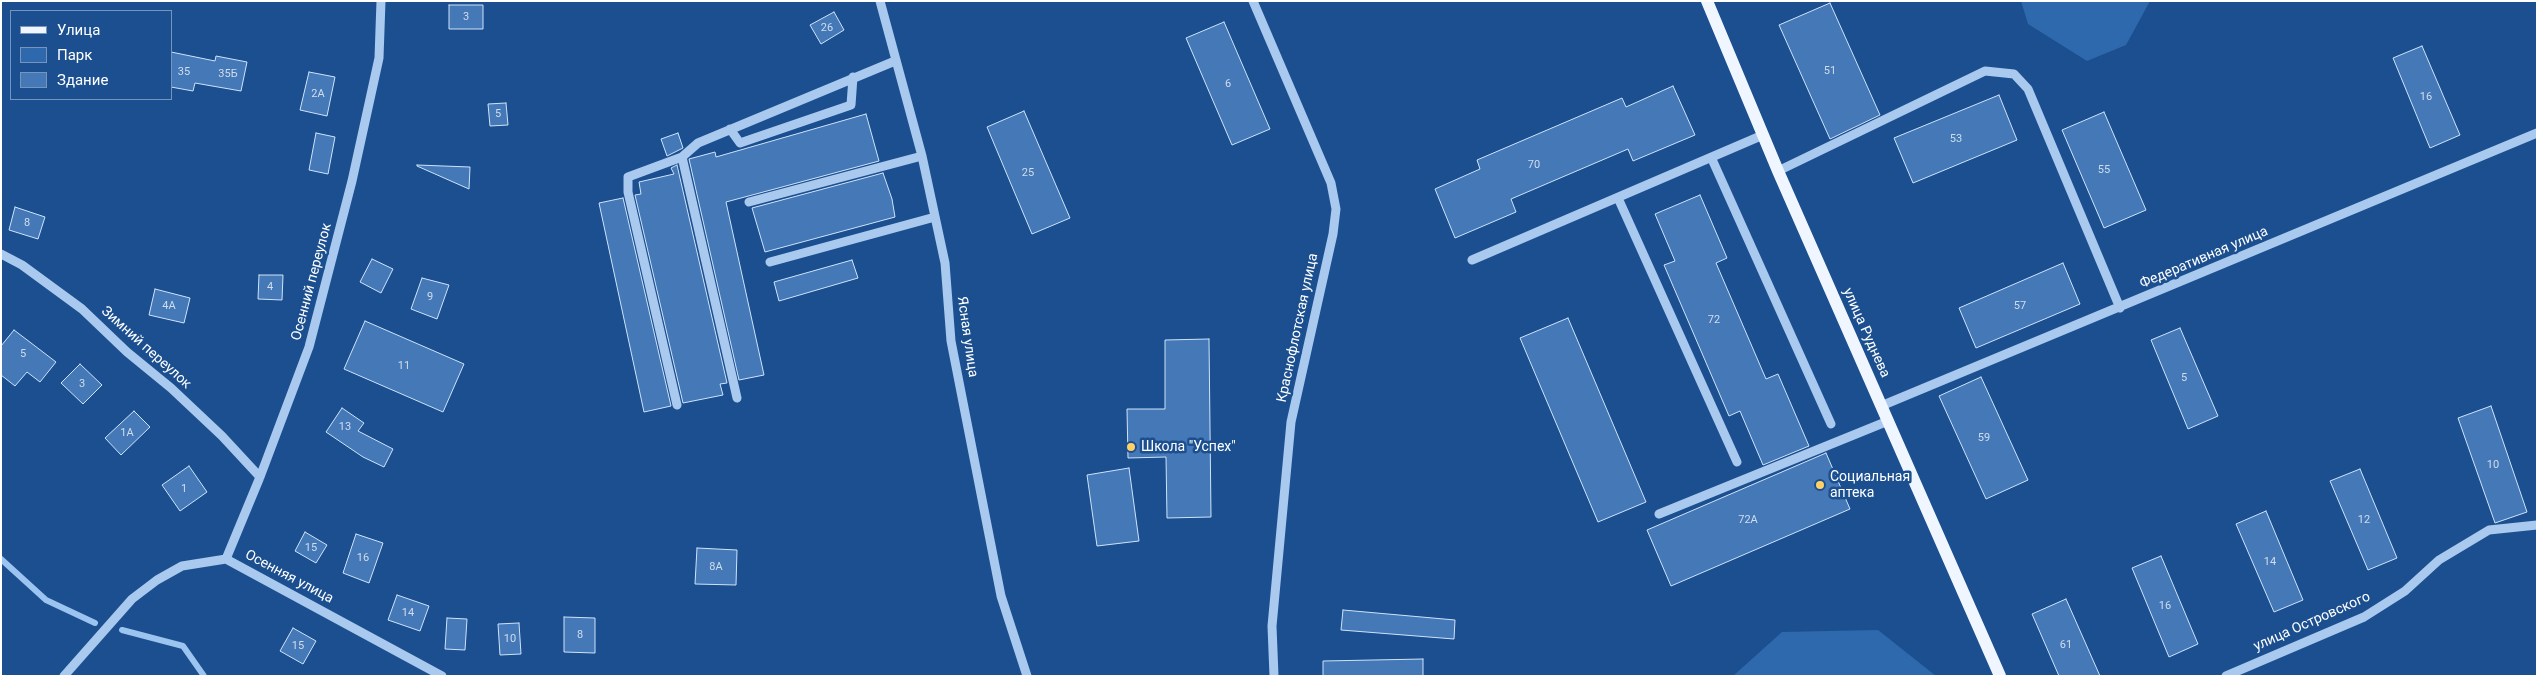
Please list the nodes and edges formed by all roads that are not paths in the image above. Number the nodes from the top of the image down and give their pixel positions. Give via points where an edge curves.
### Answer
1 (382, 1) edge
2 (880, 1) edge
3 (1254, 1) edge
4 (1707, 1) edge
5 (895, 61) junction
6 (853, 77) junction
7 (730, 130) junction
8 (2537, 133) edge
9 (1763, 135) junction
10 (922, 156) junction
11 (682, 157) junction
12 (1712, 157) junction
13 (1778, 170) junction
14 (1618, 198) junction
15 (749, 202) dead end
16 (935, 217) junction
17 (1, 254) edge
18 (1472, 260) dead end
19 (770, 262) dead end
20 (2120, 308) junction
21 (737, 398) dead end
22 (678, 405) dead end
23 (1881, 406) junction
24 (1888, 421) junction
25 (1831, 424) dead end
26 (1737, 462) dead end
27 (260, 477) junction
28 (1659, 514) dead end
29 (2537, 525) edge
30 (226, 559) junction
31 (64, 676) edge
32 (442, 676) edge
33 (1028, 676) edge
34 (1274, 676) edge
35 (2000, 676) edge
36 (2226, 676) edge

1 - 27 street, Осенний переулок via 379,58 352,181 309,347
2 - 5 street, Ясная улица
3 - 34 street, Краснофлотская улица via 1331,183 1336,210 1291,422 1272,626
4 - 9 main road, улица Руднева
5 - 6 street
5 - 10 street, Ясная улица
6 - 7 street
6 - 7 street via 851,104 740,143
7 - 11 street via 698,143
8 - 20 street, Федеративная улица
9 - 12 street
9 - 13 main road, улица Руднева
10 - 15 street
10 - 16 street, Ясная улица
11 - 21 street
11 - 22 street via 628,177 627,181
12 - 14 street
12 - 25 street
13 - 20 street via 1985,71 2014,74 2028,89
13 - 23 main road, улица Руднева
14 - 18 street
14 - 26 street
16 - 19 street
16 - 33 street, Ясная улица via 945,263 951,341 999,586
17 - 27 street, Зимний переулок via 22,265 82,309 222,436
20 - 23 street, Федеративная улица
23 - 24 main road, улица Руднева
24 - 28 street
24 - 35 main road, улица Руднева
27 - 30 street, Осенний переулок
29 - 36 street, улица Островского via 2489,530 2439,560 2405,592 2364,617
30 - 31 street, Осенняя улица via 182,566 157,580 132,599
30 - 32 street, Осенняя улица

